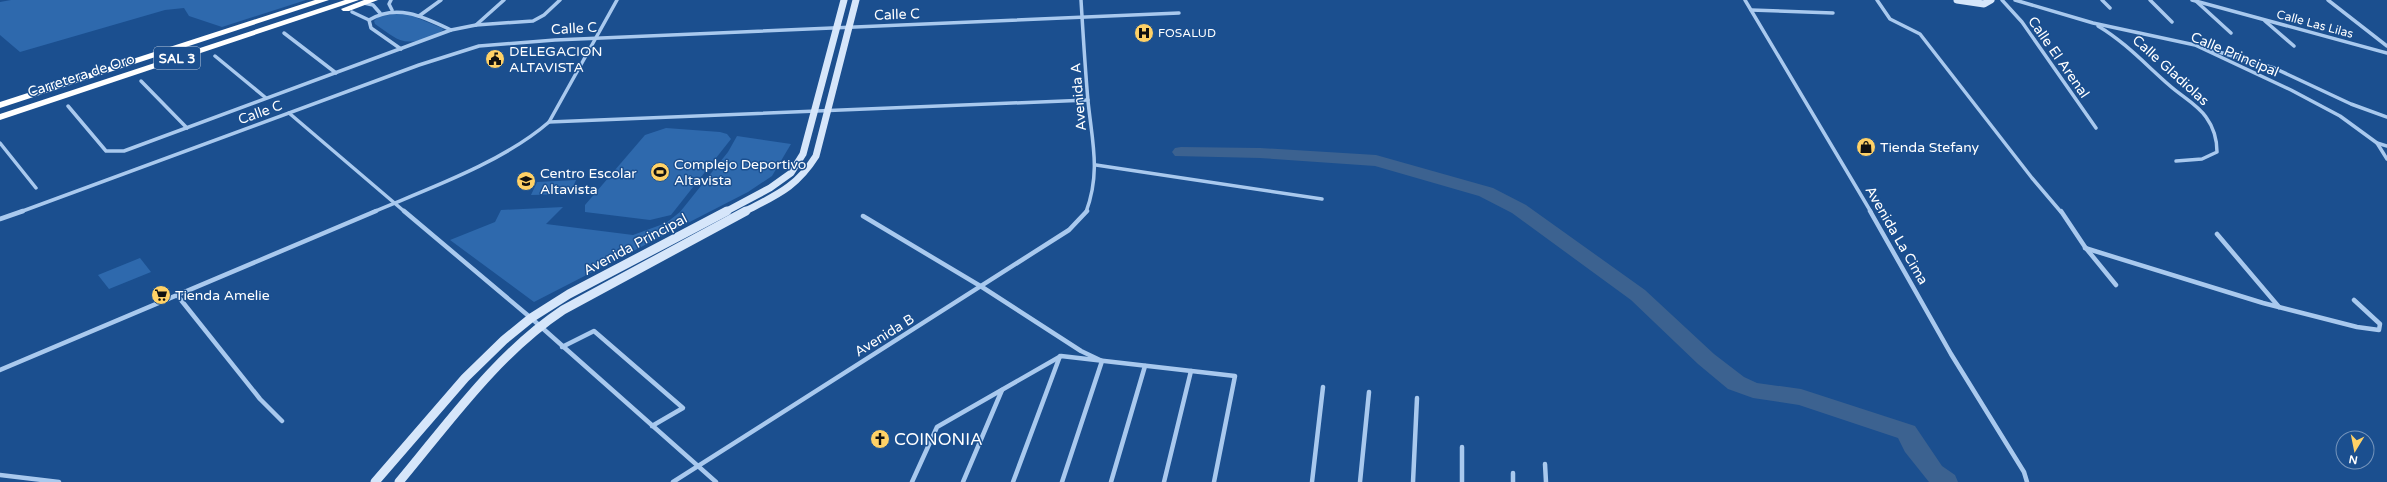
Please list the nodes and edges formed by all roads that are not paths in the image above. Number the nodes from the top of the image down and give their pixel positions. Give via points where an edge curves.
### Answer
1 (324, 0) edge
2 (354, 0) edge
3 (391, 0) edge
4 (441, 0) edge
5 (504, 0) edge
6 (560, 0) edge
7 (617, 0) edge
8 (844, 0) edge
9 (856, 0) edge
10 (1081, 0) edge
11 (1745, 0) edge
12 (1877, 0) edge
13 (1957, 0) edge
14 (1991, 0) edge
15 (2002, 0) edge
16 (2015, 0) edge
17 (2102, 0) edge
18 (2150, 0) edge
19 (2192, 0) edge
20 (2328, 0) edge
21 (2197, 1) junction
22 (368, 2) edge
23 (2110, 8) dead end
24 (392, 10) junction
25 (1751, 10) junction
26 (352, 12) dead end
27 (380, 13) junction
28 (1179, 13) dead end
29 (1833, 13) dead end
30 (420, 16) junction
31 (1083, 17) junction
32 (369, 20) junction
33 (2264, 20) junction
34 (2172, 22) dead end
35 (2093, 23) junction
36 (476, 25) junction
37 (838, 27) junction
38 (850, 27) junction
39 (452, 30) junction
40 (284, 33) dead end
41 (2231, 34) dead end
42 (596, 38) junction
43 (2195, 45) junction
44 (2294, 46) dead end
45 (2387, 46) edge
46 (401, 49) junction
47 (2387, 53) edge
48 (215, 56) dead end
49 (151, 67) junction
50 (336, 73) junction
51 (141, 81) dead end
52 (266, 98) junction
53 (1088, 100) junction
54 (0, 105) edge
55 (68, 106) dead end
56 (814, 112) junction
57 (827, 112) junction
58 (289, 113) junction
59 (0, 117) edge
60 (2387, 117) edge
61 (549, 122) junction
62 (187, 128) junction
63 (2096, 128) dead end
64 (0, 143) edge
65 (2377, 143) junction
66 (2387, 146) edge
67 (2387, 159) edge
68 (2176, 161) dead end
69 (1096, 165) junction
70 (36, 188) dead end
71 (1093, 193) joint
72 (1322, 199) dead end
73 (396, 202) junction
74 (863, 216) dead end
75 (0, 219) edge
76 (2217, 234) dead end
77 (2084, 247) junction
78 (2116, 285) dead end
79 (982, 287) junction
80 (177, 295) junction
81 (2354, 300) dead end
82 (2280, 308) junction
83 (531, 318) junction
84 (539, 326) junction
85 (562, 347) junction
86 (1061, 356) junction
87 (1102, 361) junction
88 (1144, 366) junction
89 (0, 370) edge
90 (1191, 371) junction
91 (1323, 386) dead end
92 (1002, 390) junction
93 (1369, 392) dead end
94 (1417, 398) dead end
95 (282, 421) dead end
96 (652, 426) junction
97 (1462, 447) dead end
98 (1545, 464) dead end
99 (698, 466) junction
100 (1513, 474) dead end
101 (0, 475) edge
102 (55, 482) edge
103 (375, 482) edge
104 (399, 482) edge
105 (673, 482) edge
106 (716, 482) edge
107 (912, 482) edge
108 (963, 482) edge
109 (1013, 482) edge
110 (1062, 482) edge
111 (1111, 482) edge
112 (1164, 482) edge
113 (1214, 482) edge
114 (1312, 482) edge
115 (1360, 482) edge
116 (1414, 482) edge
117 (1462, 482) edge
118 (1513, 482) edge
119 (1546, 482) edge
120 (2027, 482) edge

1 - 54 highway, Carretera de Oro / SAL 3
2 - 49 highway, Carretera de Oro / SAL 3
3 - 24 street via 389,4
4 - 30 street
5 - 36 street
6 - 36 street via 544,15 533,21
7 - 42 street
8 - 37 street, Avenida Principal
9 - 38 street, Avenida Principal
10 - 31 street, Avenida A
11 - 25 street, Avenida La Cima
12 - 77 street via 1890,19 1920,34 2032,178 2062,211
13 - 14 street via 1984,4
15 - 63 street, Calle El Arenal via 2022,22
16 - 35 street, Calle Principal
17 - 23 street
18 - 34 street
19 - 21 street, Calle Las Lilas
20 - 45 street
21 - 33 street, Calle Las Lilas
21 - 41 street
22 - 27 street
22 - 49 highway
24 - 27 street
24 - 30 street via 404,10
25 - 29 street
25 - 120 street, Avenida La Cima via 1864,200 1951,354 2024,472
26 - 32 street
27 - 32 street
28 - 31 street, Calle C
30 - 39 street
31 - 38 street, Calle C
31 - 53 street, Avenida A
32 - 46 street via 371,28
33 - 44 street
33 - 47 street, Calle Las Lilas
35 - 43 street, Calle Principal
35 - 68 street, Calle Gladiolas via 2132,48 2171,86 2196,105 2211,125 2217,141 2217,152 2202,159
36 - 39 street
37 - 38 street, Calle C
37 - 42 street, Calle C
37 - 56 street, Avenida Principal
38 - 57 street, Avenida Principal
39 - 46 street
40 - 50 street
42 - 58 street, Calle C via 507,42 459,51
42 - 61 street
43 - 60 street via 2274,68 2350,104
43 - 65 street, Calle Principal via 2291,90 2333,113
46 - 50 street
48 - 52 street
49 - 59 highway, Carretera de Oro / SAL 3
50 - 52 street
51 - 62 street
52 - 62 street
53 - 57 street
53 - 69 street, Avenida A
55 - 62 street via 106,151 124,151
56 - 57 street
56 - 61 street
56 - 83 street, Avenida Principal via 803,154 797,166 782,181 569,294
57 - 84 street, Avenida Principal via 816,156 805,174 795,183 630,272
58 - 73 street
58 - 75 street, Calle C
61 - 73 street via 510,151
64 - 70 street
65 - 66 street, Calle Principal
65 - 67 street
69 - 71 street, Avenida A
69 - 72 street
71 - 79 street, Avenida B via 1086,212 1069,230
73 - 80 street
73 - 83 street
74 - 79 street
76 - 82 street
77 - 78 street
77 - 82 street
79 - 87 street via 1081,351
79 - 99 street, Avenida B
80 - 89 street
80 - 95 street via 260,399
81 - 82 street via 2380,324 2379,330
83 - 84 street
83 - 103 street, Avenida Principal via 465,378
84 - 85 street
84 - 104 street, Avenida Principal via 496,366
85 - 96 street
85 - 96 street via 594,331 683,408
86 - 87 street
86 - 92 street
86 - 109 street
87 - 88 street
87 - 110 street
88 - 90 street
88 - 111 street
90 - 112 street
90 - 113 street via 1235,376
91 - 114 street
92 - 107 street via 937,427
92 - 108 street
93 - 115 street
94 - 116 street
96 - 99 street
97 - 117 street
98 - 119 street
99 - 105 street, Avenida B
99 - 106 street
100 - 118 street
101 - 102 street

